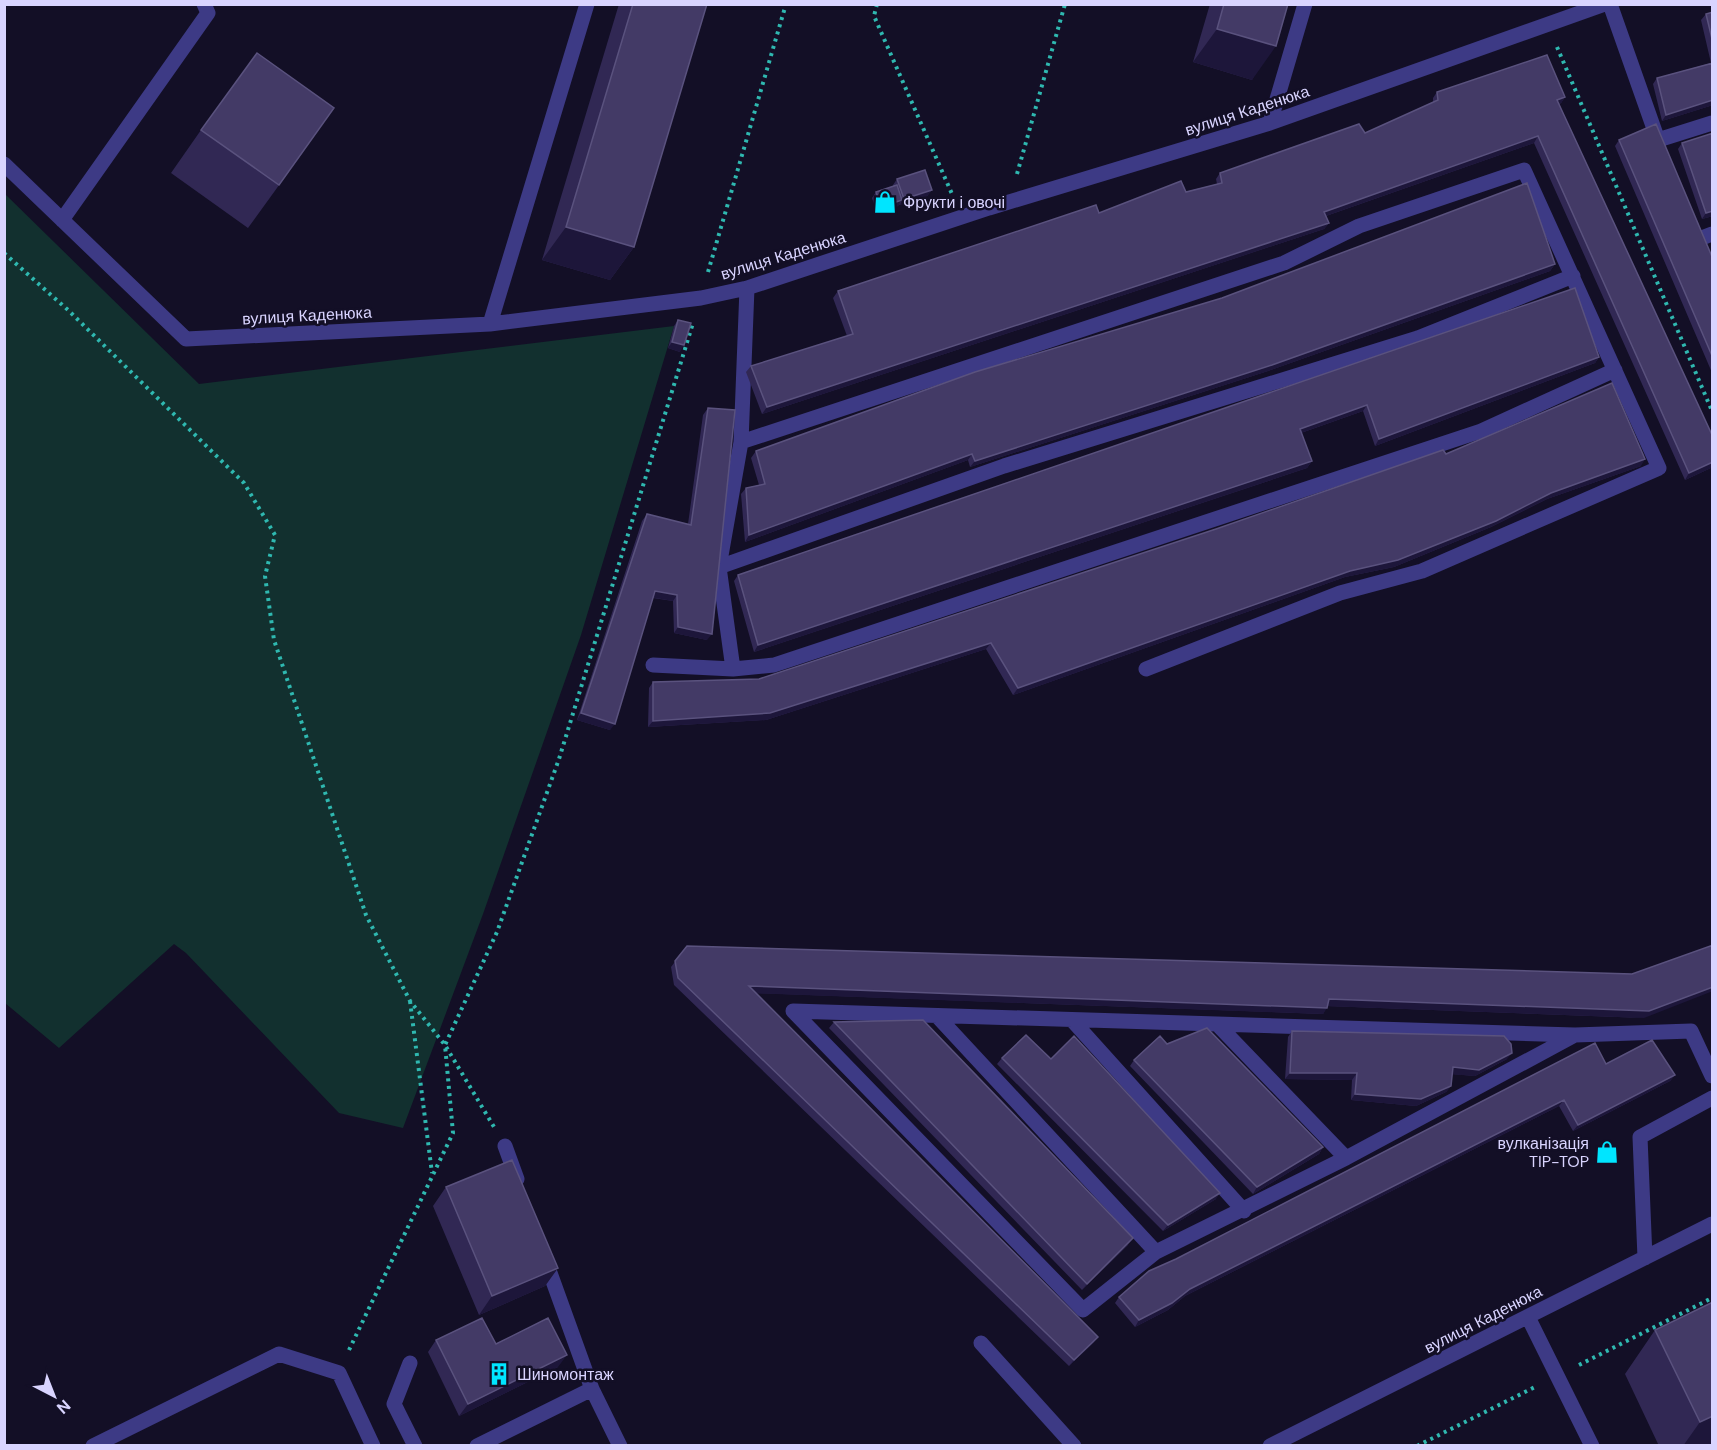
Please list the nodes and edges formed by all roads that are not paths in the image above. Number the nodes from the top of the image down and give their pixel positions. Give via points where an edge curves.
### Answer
1 (204, 4) edge
2 (587, 4) edge
3 (1305, 4) edge
4 (1608, 4) edge
5 (1270, 123) junction
6 (1713, 123) edge
7 (1658, 140) junction
8 (1667, 162) edge
9 (4, 165) edge
10 (62, 220) junction
11 (1702, 234) edge
12 (1708, 257) edge
13 (1573, 276) junction
14 (747, 288) junction
15 (490, 324) junction
16 (1615, 370) junction
17 (741, 442) junction
18 (719, 567) junction
19 (653, 665) dead end
20 (733, 669) junction
21 (1146, 669) dead end
22 (937, 1016) junction
23 (1072, 1020) junction
24 (1218, 1024) junction
25 (1575, 1035) junction
26 (1713, 1076) edge
27 (1713, 1098) edge
28 (505, 1146) road end
29 (1346, 1158) junction
30 (521, 1190) edge
31 (1244, 1211) junction
32 (1713, 1224) edge
33 (540, 1245) edge
34 (1156, 1252) junction
35 (1645, 1258) junction
36 (1528, 1317) junction
37 (981, 1343) dead end
38 (410, 1363) dead end
39 (592, 1389) junction
40 (93, 1446) edge
41 (373, 1446) edge
42 (415, 1446) edge
43 (477, 1446) edge
44 (620, 1446) edge
45 (1074, 1446) edge
46 (1270, 1446) edge
47 (1592, 1446) edge

1 - 10 street via 207,13
2 - 15 street
3 - 5 street
4 - 5 street, вулиця Каденюка
4 - 7 street
5 - 14 street, вулиця Каденюка via 1009,202
6 - 7 street
7 - 8 street
9 - 10 street, вулиця Каденюка
10 - 15 street, вулиця Каденюка via 186,339
11 - 12 street
13 - 16 street
13 - 17 street via 1524,170 1359,226 1284,263
13 - 18 street via 1418,338 1004,466
14 - 15 street, вулиця Каденюка via 701,298
14 - 17 street
16 - 20 street via 1481,431 774,665
16 - 21 street via 1659,468 1422,571 1340,593
17 - 18 street
18 - 20 street
19 - 20 street
22 - 23 street
22 - 34 street
22 - 34 street via 793,1011 1083,1310
23 - 24 street
23 - 31 street
24 - 25 street
24 - 29 street
25 - 26 street via 1691,1031
25 - 29 street
27 - 35 street via 1640,1137
28 - 30 street
29 - 31 street
31 - 34 street
32 - 35 street, вулиця Каденюка
33 - 39 street
35 - 36 street, вулиця Каденюка
36 - 46 street, вулиця Каденюка
36 - 47 street
37 - 45 street
38 - 42 street via 394,1404
39 - 43 street
39 - 44 street
40 - 41 street via 279,1354 339,1373

